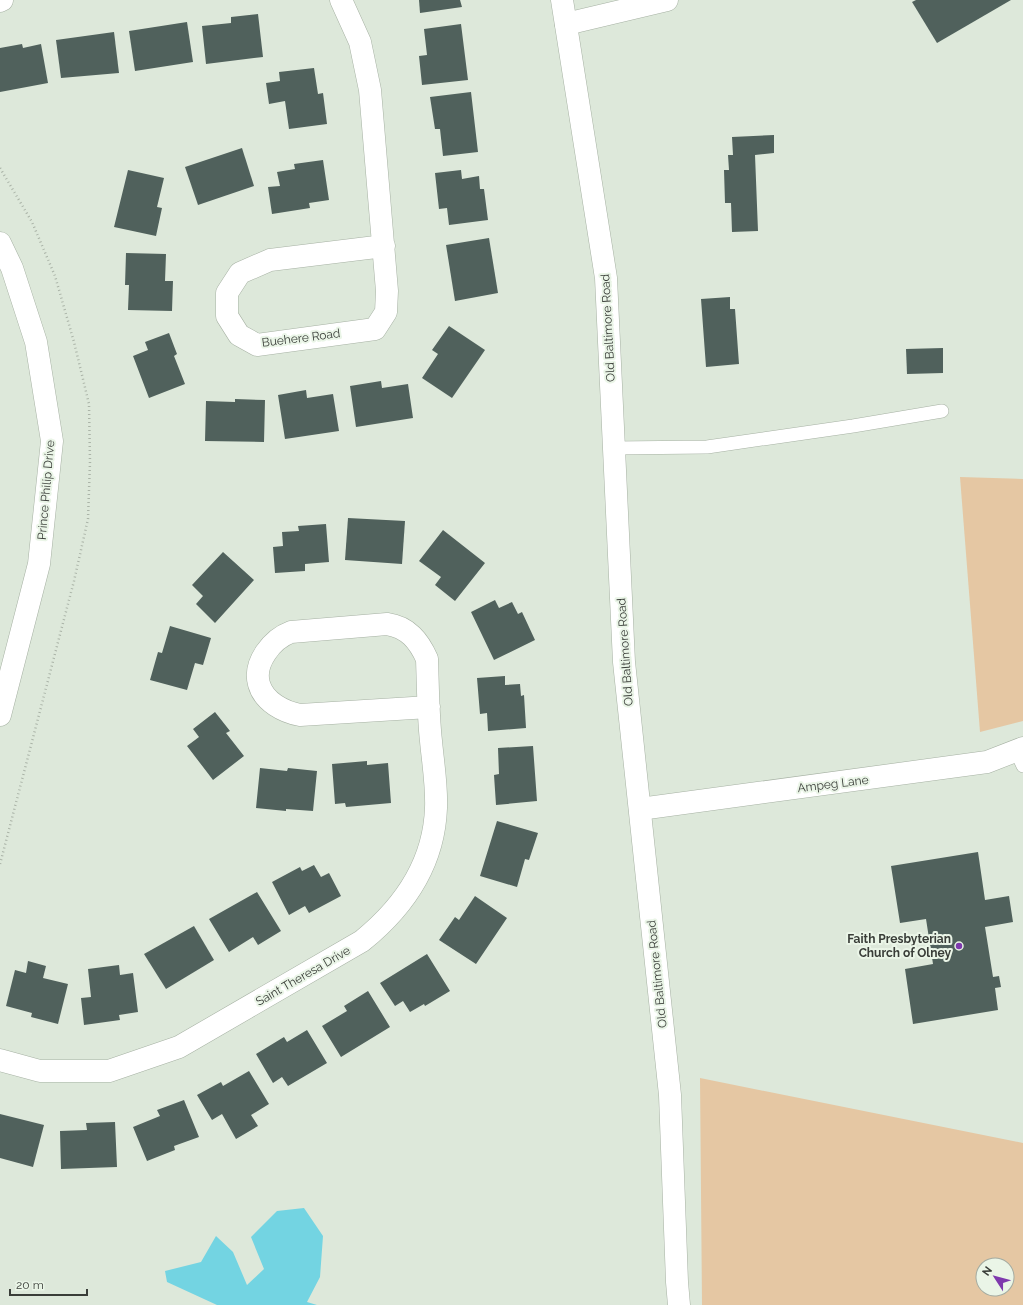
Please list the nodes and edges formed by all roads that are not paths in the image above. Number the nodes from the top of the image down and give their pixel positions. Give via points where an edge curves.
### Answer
1 (341, 0) edge
2 (562, 0) edge
3 (667, 0) edge
4 (566, 24) junction
5 (0, 243) edge
6 (384, 246) junction
7 (942, 411) dead end
8 (614, 448) junction
9 (429, 707) junction
10 (0, 714) edge
11 (1021, 755) edge
12 (640, 809) junction
13 (0, 1060) edge
14 (679, 1305) edge

1 - 6 street, Buehere Road via 360,42 370,90
2 - 4 street, Old Baltimore Road
3 - 4 street
4 - 8 street, Old Baltimore Road via 606,278
5 - 10 street, Prince Philip Drive via 12,268 36,342 52,441 39,564
6 - 6 street, Buehere Road via 270,260 240,273 227,293 227,316 239,335 257,345 375,329 386,312
7 - 8 lane via 707,447
8 - 12 street, Old Baltimore Road via 624,662
9 - 9 street, Saint Theresa Drive via 300,715 291,713 280,708 264,694 259,684 261,662 274,642 291,632 395,625 412,635 427,659
9 - 13 street, Saint Theresa Drive via 436,806 435,828 429,854 421,872 395,911 380,927 338,957 179,1047 109,1071 40,1071
11 - 12 street, Ampeg Lane via 987,762
12 - 14 street, Old Baltimore Road via 670,1095

